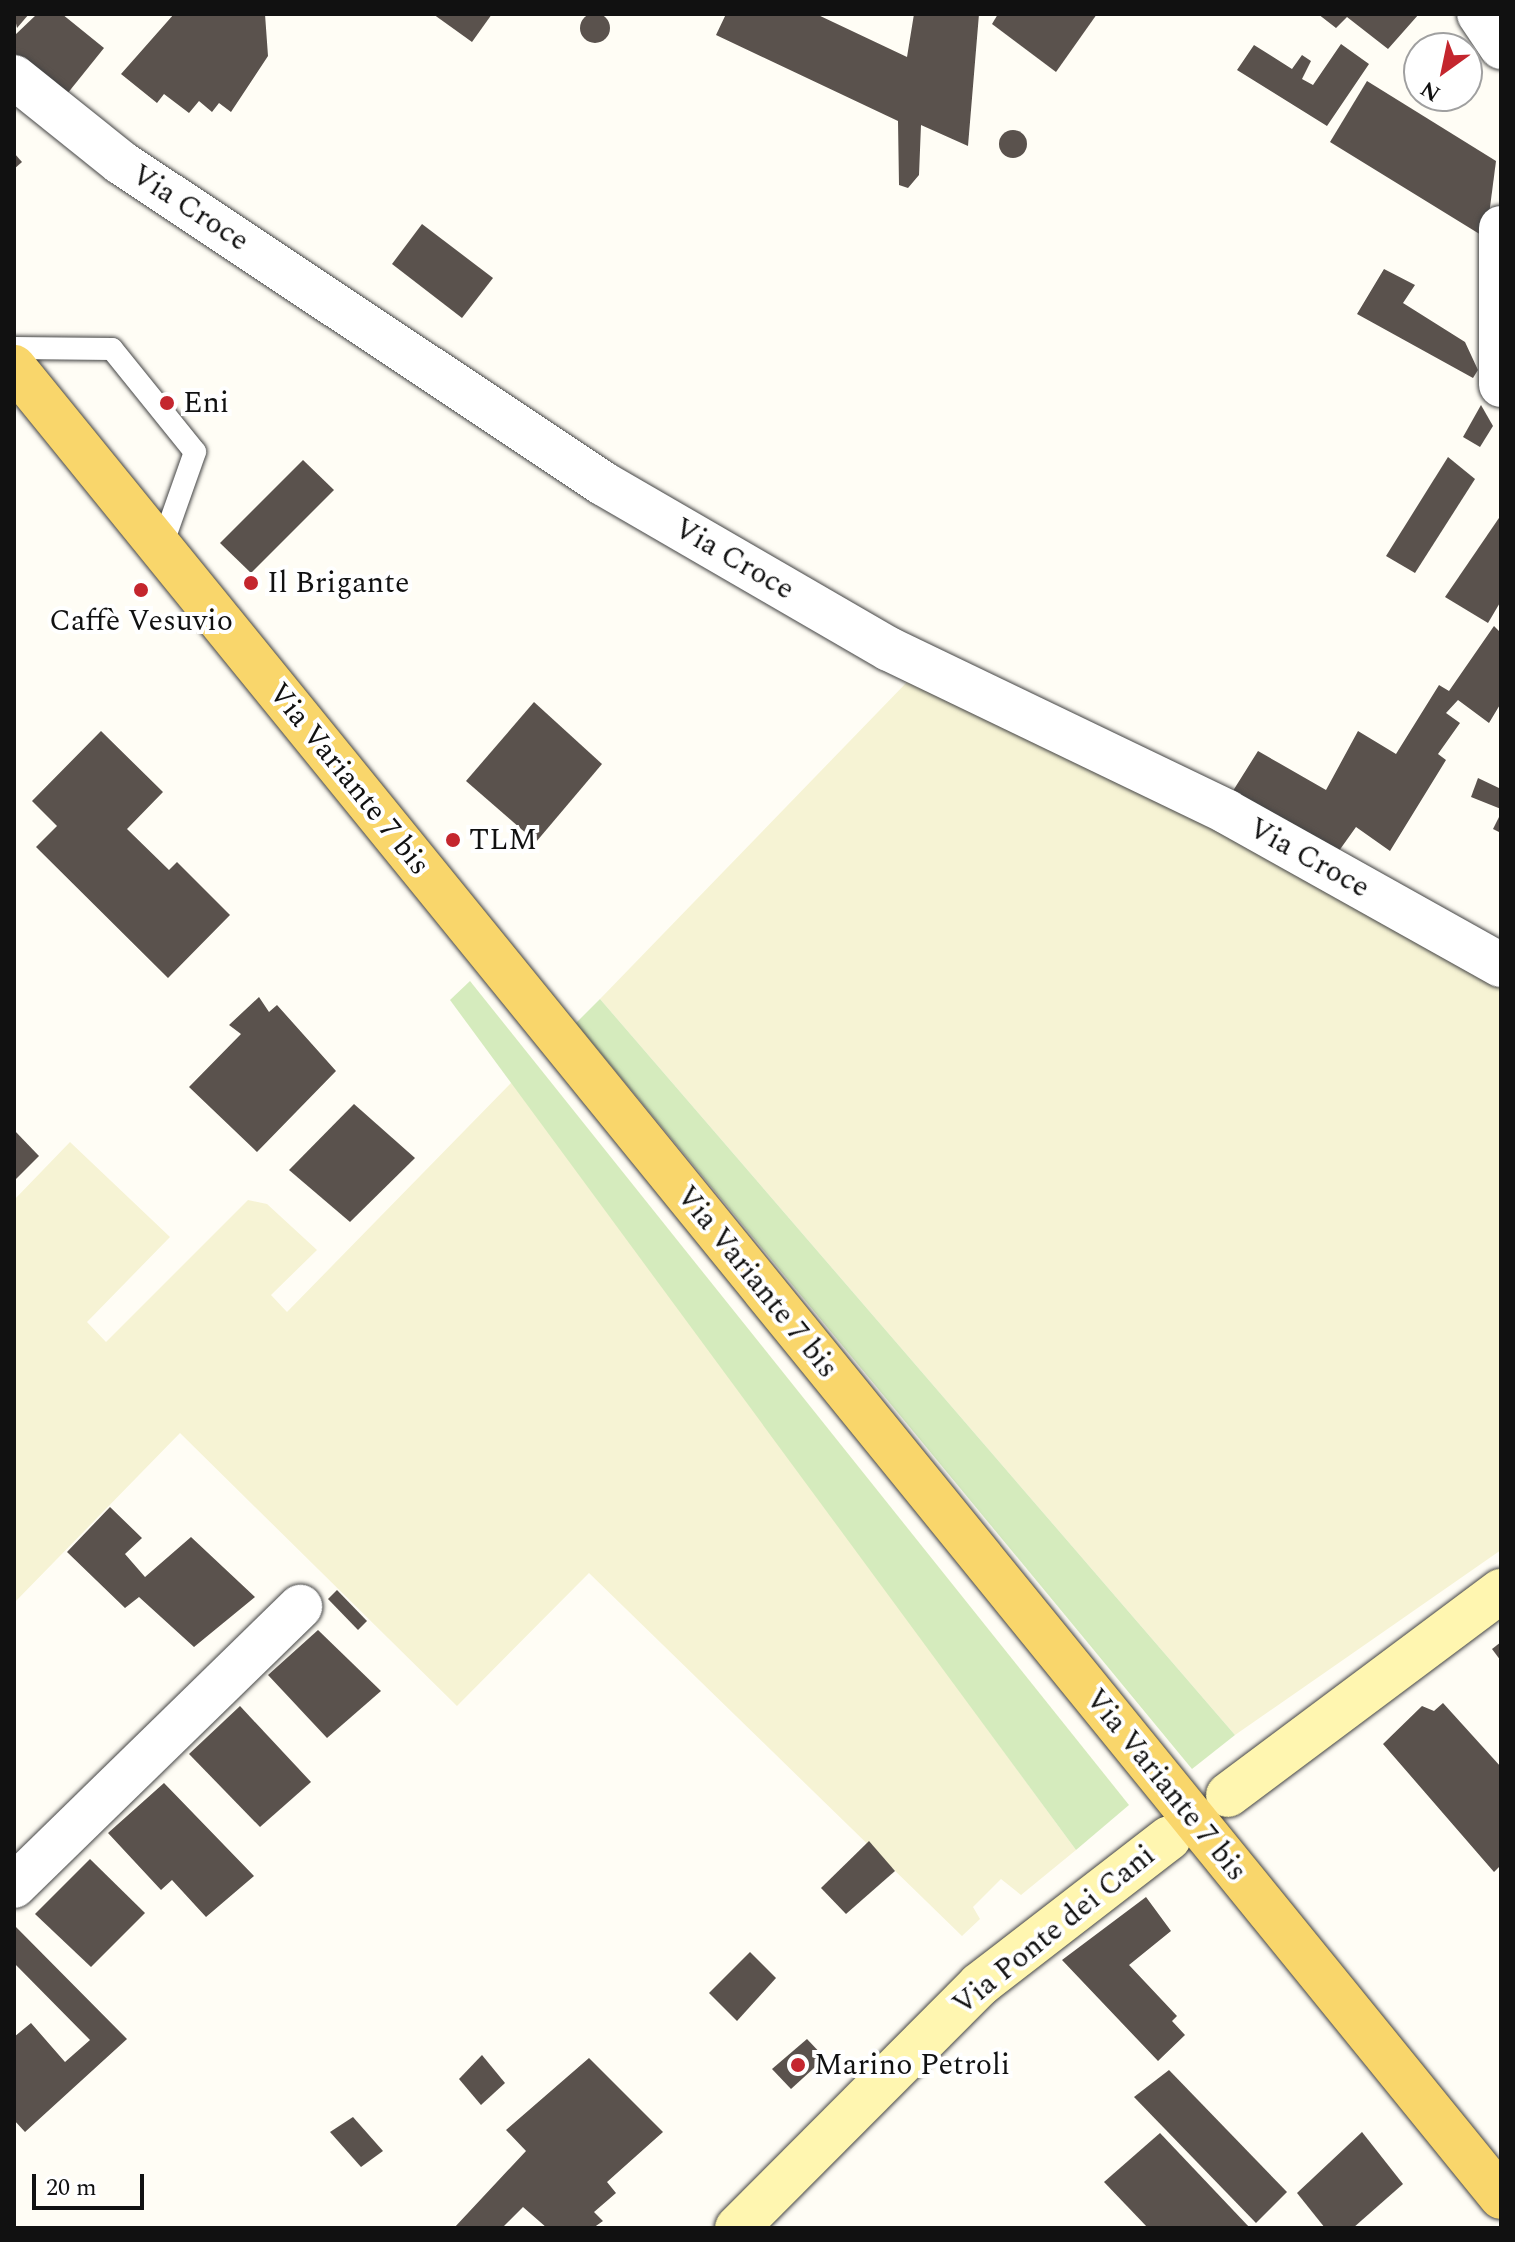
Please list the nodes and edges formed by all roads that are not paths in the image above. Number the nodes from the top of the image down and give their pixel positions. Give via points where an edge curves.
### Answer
1 (1479, 14) edge
2 (1501, 47) edge
3 (14, 77) edge
4 (1501, 228) edge
5 (14, 348) edge
6 (14, 367) edge
7 (1501, 385) edge
8 (161, 548) junction
9 (1501, 965) edge
10 (1501, 1591) edge
11 (300, 1607) dead end
12 (1228, 1795) dead end
13 (1169, 1838) dead end
14 (14, 1886) edge
15 (1501, 2197) edge
16 (737, 2228) edge

1 - 2 street
3 - 9 street, Via Croce via 120,162 604,484 889,649 1227,812
4 - 7 street
5 - 8 lane via 112,349 195,452
6 - 8 main road, Via Variante 7 bis
8 - 15 main road, Via Variante 7 bis
10 - 12 street
11 - 14 street
13 - 16 street, Via Ponte dei Cani via 979,1985

